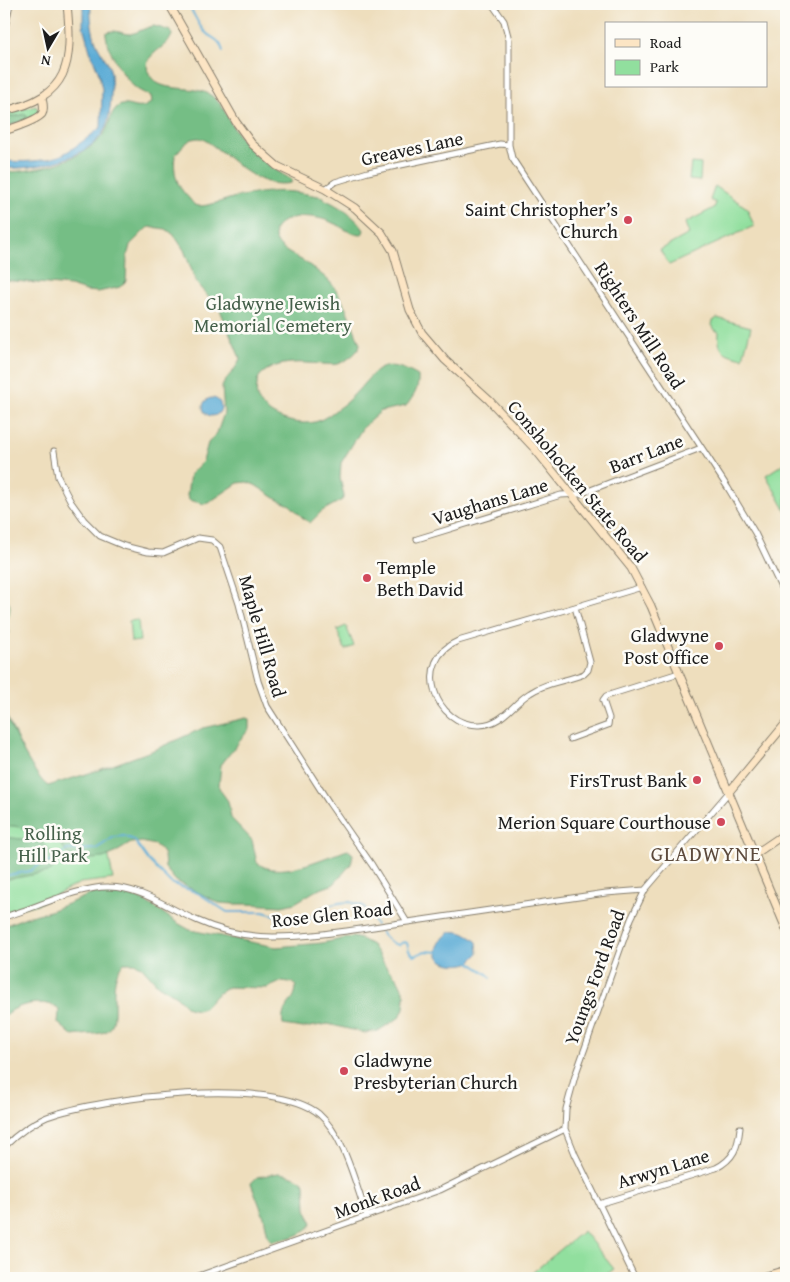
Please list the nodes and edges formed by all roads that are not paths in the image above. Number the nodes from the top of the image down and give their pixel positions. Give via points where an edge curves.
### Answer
1 (10, 4) edge
2 (67, 4) edge
3 (169, 4) edge
4 (492, 4) edge
5 (4, 32) edge
6 (42, 98) junction
7 (4, 111) edge
8 (4, 131) edge
9 (508, 145) junction
10 (325, 190) junction
11 (701, 448) junction
12 (54, 451) dead end
13 (572, 494) junction
14 (417, 539) dead end
15 (642, 587) junction
16 (786, 598) edge
17 (575, 607) junction
18 (679, 673) junction
19 (786, 723) edge
20 (570, 739) dead end
21 (729, 792) junction
22 (786, 833) edge
23 (755, 854) junction
24 (644, 890) junction
25 (4, 917) edge
26 (407, 922) junction
27 (786, 929) edge
28 (740, 1128) dead end
29 (565, 1129) junction
30 (4, 1147) edge
31 (599, 1204) junction
32 (367, 1216) junction
33 (786, 1270) edge
34 (206, 1276) edge
35 (193, 1278) edge
36 (635, 1278) edge
37 (758, 1278) edge

1 - 5 street
2 - 6 main road via 70,37 67,63 58,83
3 - 10 main road, Conshohocken State Road via 236,122 252,144 277,166
4 - 9 street, Righters Mill Road via 504,21 509,40
6 - 7 main road
6 - 8 main road via 42,114
9 - 10 street, Greaves Lane via 368,172 335,182
9 - 11 street, Righters Mill Road via 517,166
10 - 13 main road, Conshohocken State Road via 355,208 382,233 393,251 410,310 422,333 527,440
11 - 13 street, Barr Lane via 580,494
11 - 16 street, Righters Mill Road via 755,534
12 - 26 street, Maple Hill Road via 58,476 70,502 100,536 148,552 163,553 198,538 212,540 220,547 266,705
13 - 14 street, Vaughans Lane
13 - 15 main road, Conshohocken State Road
15 - 17 street
15 - 18 main road, Conshohocken State Road
17 - 17 street via 590,662 584,674 532,691 501,718 487,724 460,721 440,703 432,685 433,670 438,656 449,645
18 - 20 street via 606,696 603,700 608,725
18 - 21 main road, Conshohocken State Road
19 - 21 main road, Youngs Ford Road
21 - 23 main road, Conshohocken State Road
21 - 24 street, Youngs Ford Road
22 - 23 main road
23 - 27 main road, Conshohocken State Road
24 - 26 street, Rose Glen Road
24 - 29 street, Youngs Ford Road via 575,1076 566,1109
25 - 26 street, Rose Glen Road via 107,886 140,894 195,920 234,933 299,936
28 - 31 street, Arwyn Lane via 735,1153 726,1163
29 - 31 street, Youngs Ford Road
29 - 32 street, Monk Road via 440,1190
30 - 32 street via 29,1126 47,1118 112,1102 190,1094 278,1098 306,1106 333,1128
31 - 36 street, Youngs Ford Road
32 - 34 street, Monk Road
33 - 37 main road
34 - 35 street, Monk Road

